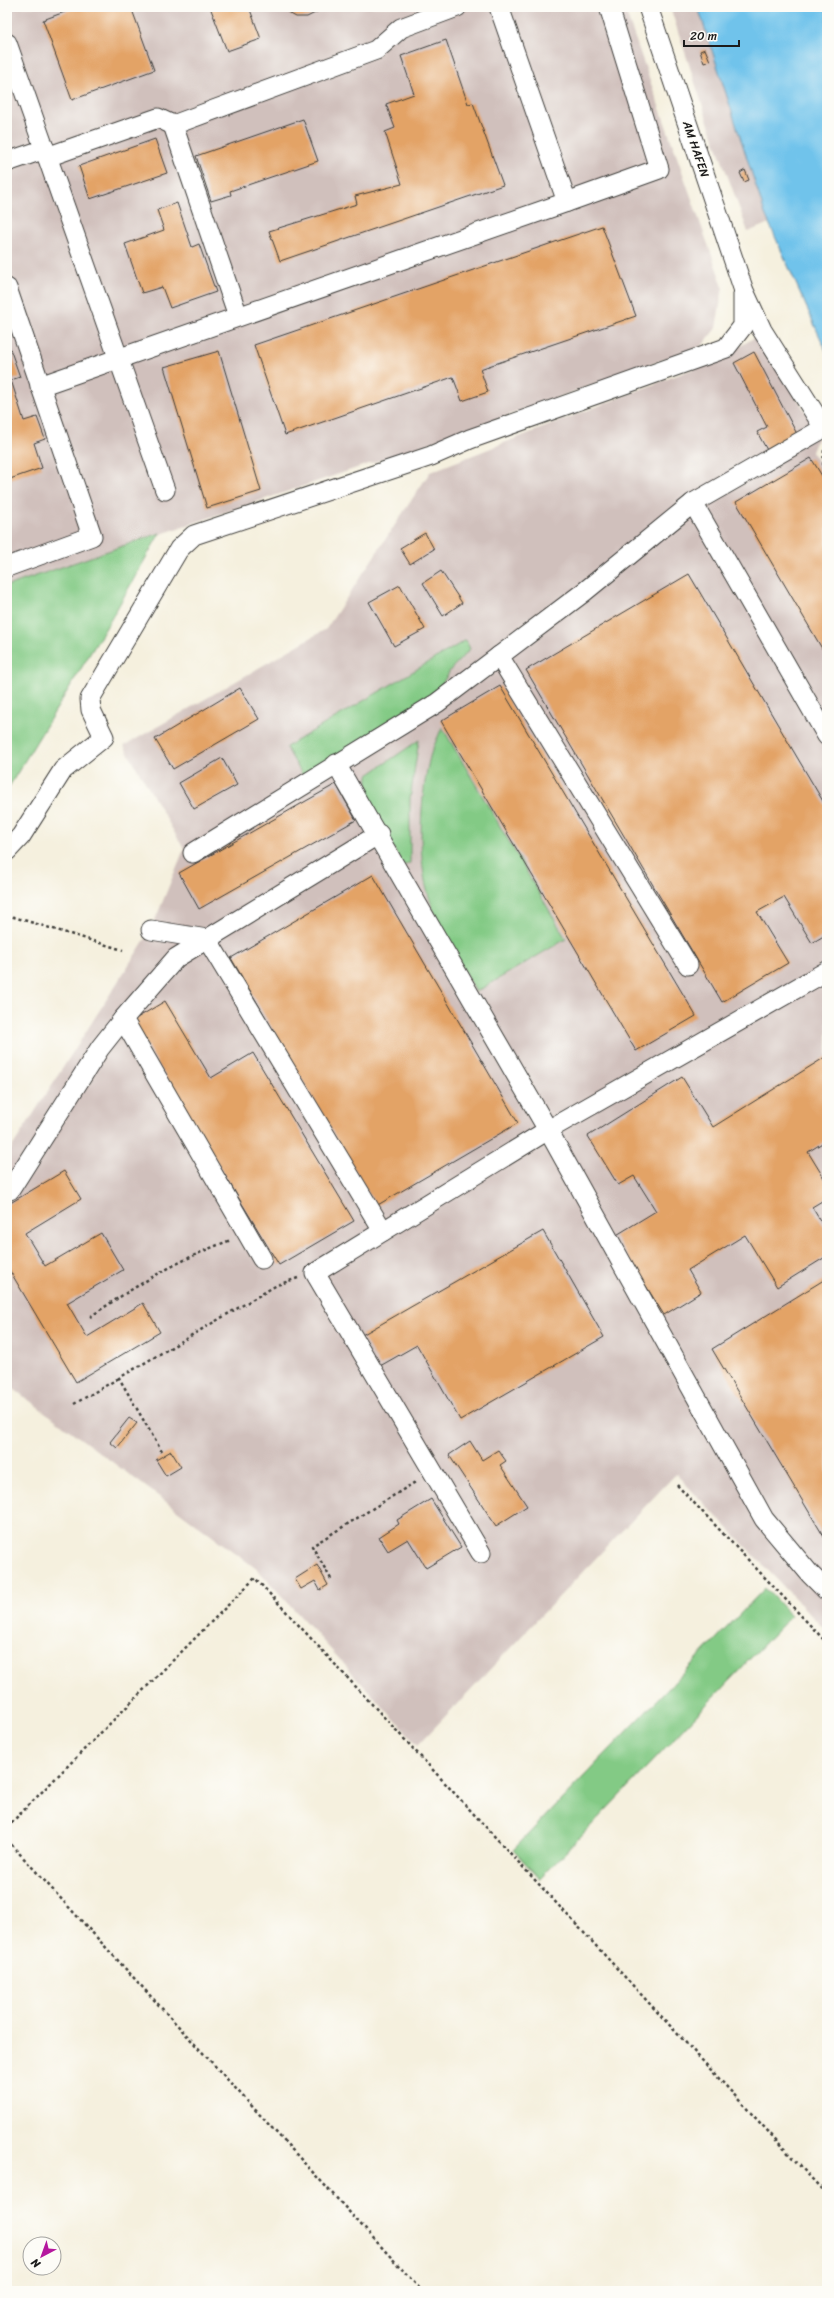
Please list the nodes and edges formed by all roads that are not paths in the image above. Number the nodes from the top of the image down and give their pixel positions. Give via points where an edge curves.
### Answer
1 (457, 7) edge
2 (500, 7) edge
3 (609, 7) edge
4 (648, 7) edge
5 (7, 42) edge
6 (173, 125) junction
7 (46, 153) junction
8 (7, 162) edge
9 (567, 202) junction
10 (7, 288) edge
11 (744, 291) junction
12 (238, 316) junction
13 (118, 358) junction
14 (40, 386) junction
15 (165, 490) dead end
16 (693, 503) junction
17 (7, 567) edge
18 (499, 656) junction
19 (827, 736) edge
20 (336, 764) junction
21 (378, 834) junction
22 (7, 851) edge
23 (193, 853) dead end
24 (151, 930) dead end
25 (207, 939) junction
26 (688, 965) dead end
27 (827, 971) edge
28 (123, 1019) junction
29 (548, 1130) junction
30 (10, 1190) dead end
31 (383, 1231) junction
32 (262, 1259) dead end
33 (481, 1553) dead end
34 (827, 1591) edge

1 - 6 street via 401,28 376,50
2 - 9 street
3 - 9 street via 659,169
4 - 11 street, AM HAFEN
5 - 7 street
6 - 7 street via 158,118
6 - 12 street
7 - 8 street
7 - 13 street
9 - 12 street
10 - 14 street
11 - 16 street, AM HAFEN via 762,330 824,428
11 - 22 street, AM HAFEN via 743,326 726,348 470,439 431,456 194,536 179,549 90,699 91,710 104,737 63,770 21,836
12 - 13 street
13 - 14 street
13 - 15 street
14 - 17 street via 92,536
16 - 18 street via 584,592
16 - 19 street
18 - 20 street via 437,703
18 - 26 street
20 - 21 street
20 - 23 street
21 - 25 street
21 - 29 street
24 - 25 street
25 - 28 street via 176,958
25 - 31 street
27 - 29 street
28 - 30 street via 100,1048
28 - 32 street
29 - 31 street
29 - 34 street via 764,1519
31 - 33 street via 315,1273

